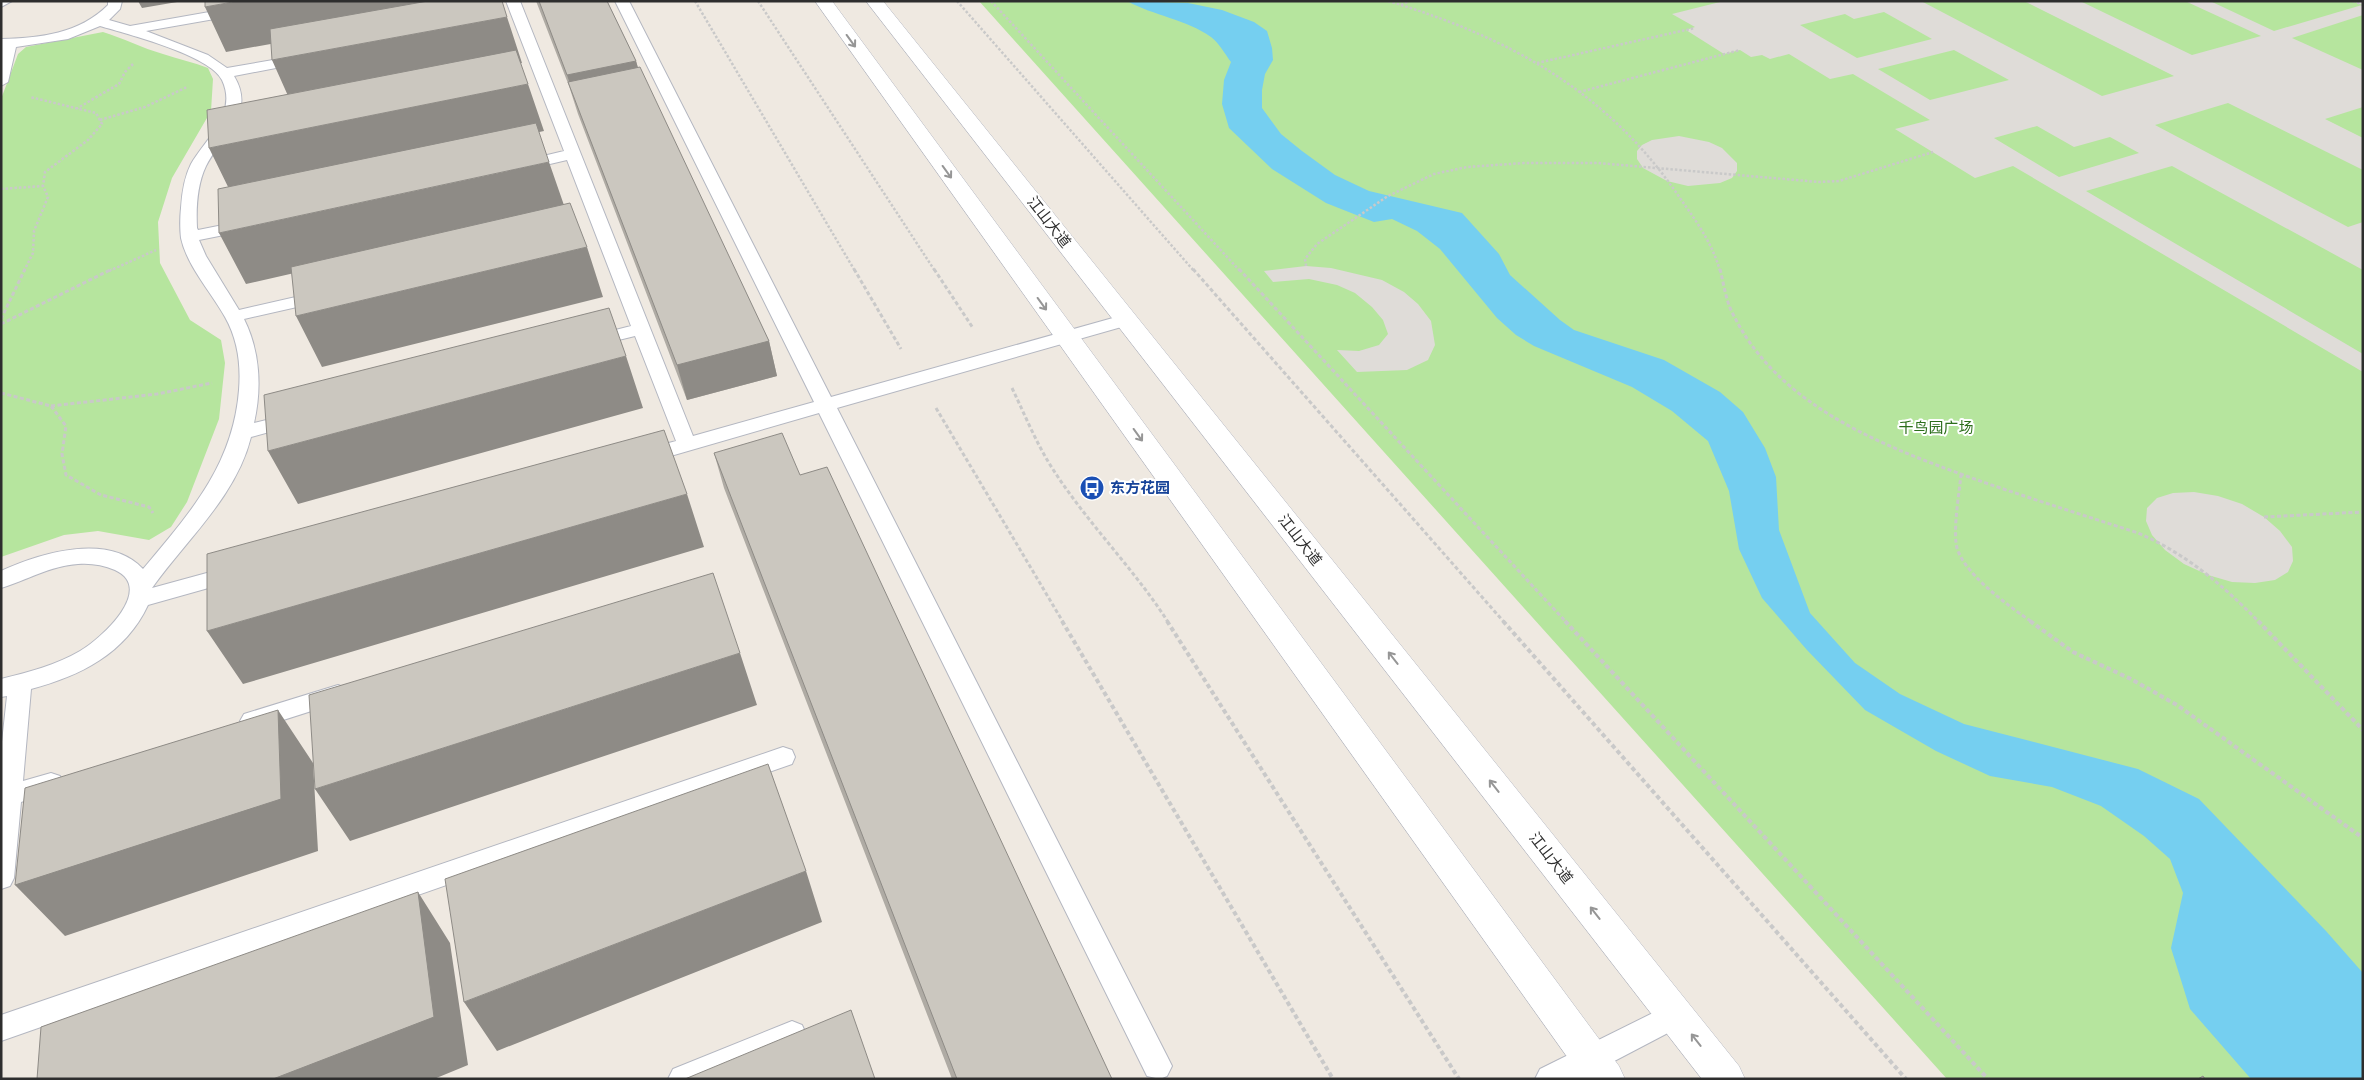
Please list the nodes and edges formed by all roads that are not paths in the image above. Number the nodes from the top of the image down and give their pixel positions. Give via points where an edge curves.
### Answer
1 (6, 1) edge
2 (115, 1) edge
3 (295, 1) edge
4 (513, 1) edge
5 (622, 1) edge
6 (823, 1) edge
7 (874, 1) edge
8 (1, 2) edge
9 (98, 20) junction
10 (130, 30) junction
11 (4, 44) edge
12 (314, 57) edge
13 (224, 72) junction
14 (543, 79) junction
15 (1, 82) edge
16 (524, 83) edge
17 (235, 138) edge
18 (216, 142) junction
19 (573, 154) junction
20 (506, 169) edge
21 (266, 221) edge
22 (603, 232) junction
23 (190, 237) junction
24 (584, 237) edge
25 (341, 292) edge
26 (234, 316) junction
27 (1126, 320) junction
28 (641, 329) junction
29 (1067, 337) junction
30 (575, 346) edge
31 (826, 406) junction
32 (310, 415) edge
33 (244, 432) junction
34 (687, 445) junction
35 (620, 464) edge
36 (251, 568) edge
37 (1, 580) edge
38 (139, 593) junction
39 (11, 686) edge
40 (361, 687) edge
41 (228, 728) edge
42 (784, 757) dead end
43 (75, 775) edge
44 (5, 797) edge
45 (1, 878) edge
46 (1675, 1015) junction
47 (815, 1025) edge
48 (1, 1028) edge
49 (1157, 1066) dead end
50 (1599, 1068) edge
51 (683, 1079) edge
52 (1550, 1079) edge
53 (1726, 1079) edge

1 - 8 lane
2 - 9 lane via 108,15
3 - 10 lane
4 - 14 lane via 515,20
5 - 31 lane
6 -> 29 main road
7 - 27 main road, 江山大道
9 - 10 lane
9 - 11 lane via 72,33
10 - 13 lane via 178,45
11 - 15 lane
12 - 13 lane
13 - 18 lane via 232,85 234,108
14 - 16 lane
14 - 19 lane
17 - 18 lane
18 - 23 lane via 199,166 191,193
19 - 20 lane
19 - 22 lane
21 - 23 lane
22 - 24 lane
22 - 28 lane
23 - 26 lane via 197,255
25 - 26 lane
26 - 33 lane via 249,361
27 - 29 lane
46 -> 27 main road, 江山大道
28 - 30 lane
28 - 34 lane
29 - 31 lane
29 -> 50 main road
31 - 34 lane
31 - 49 lane
32 - 33 lane
33 - 38 lane via 216,491
34 - 35 lane
36 - 38 lane
37 - 38 lane via 21,570 56,560 87,556 114,560 132,570
38 - 39 lane via 137,607 122,630 99,650 68,668
39 - 44 lane
40 - 41 lane
42 - 48 lane
43 - 44 lane
44 - 45 lane
46 - 50 lane
53 -> 46 main road, 江山大道
47 - 51 lane
50 - 52 lane

